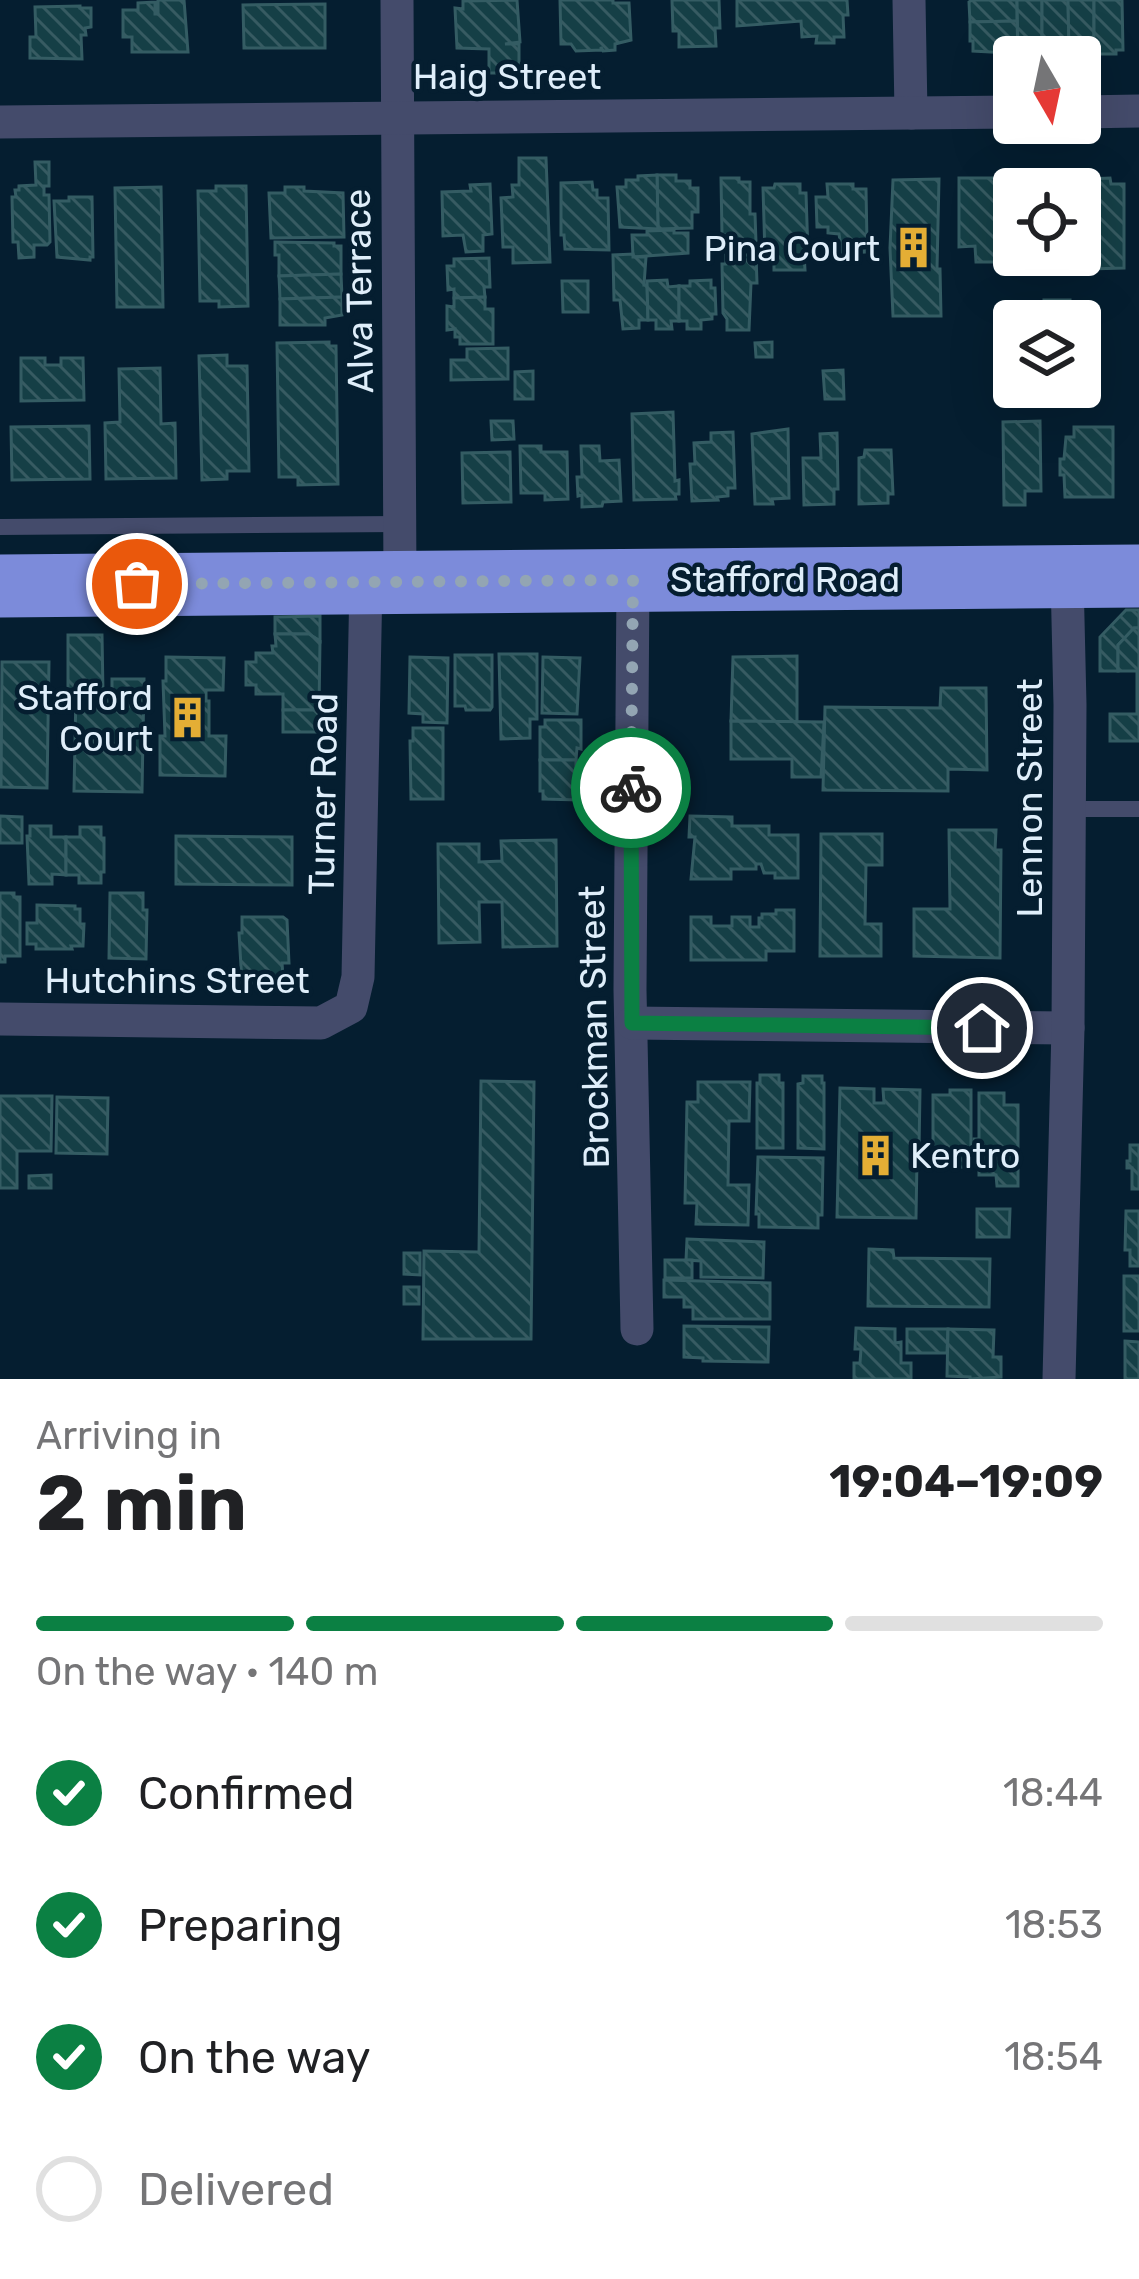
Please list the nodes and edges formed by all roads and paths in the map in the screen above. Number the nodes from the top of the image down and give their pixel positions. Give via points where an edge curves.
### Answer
1 (397, 0) edge
2 (909, 0) edge
3 (1139, 111) edge
4 (993, 112) edge
5 (1101, 112) edge
6 (911, 113) junction
7 (397, 116) junction
8 (0, 122) edge
9 (0, 527) edge
10 (389, 562) junction
11 (1139, 576) edge
12 (1067, 577) junction
13 (633, 580) junction
14 (0, 586) edge
15 (1068, 808) junction
16 (1139, 809) edge
17 (351, 1007) joint
18 (0, 1019) edge
19 (632, 1023) junction
20 (1068, 1028) junction
21 (637, 1329) dead end
22 (1059, 1379) edge

1 - 7 street, Alva Terrace
2 - 6 street
3 - 5 street
4 - 6 street, Haig Street
6 - 7 street, Haig Street
7 - 8 street, Haig Street
7 - 10 street, Alva Terrace
9 - 10 lane, Stafford Road
10 - 13 highway, Stafford Road
10 - 14 highway, Stafford Road
10 - 17 street, Turner Road
11 - 12 highway, Stafford Road
12 - 13 highway, Stafford Road
12 - 15 street, Lennon Street
13 - 19 street, Brockman Street
15 - 16 lane
15 - 20 street, Lennon Street
17 - 18 street, Hutchins Street via 321,1023
19 - 20 street
19 - 21 street, Brockman Street
20 - 22 street, Lennon Street

